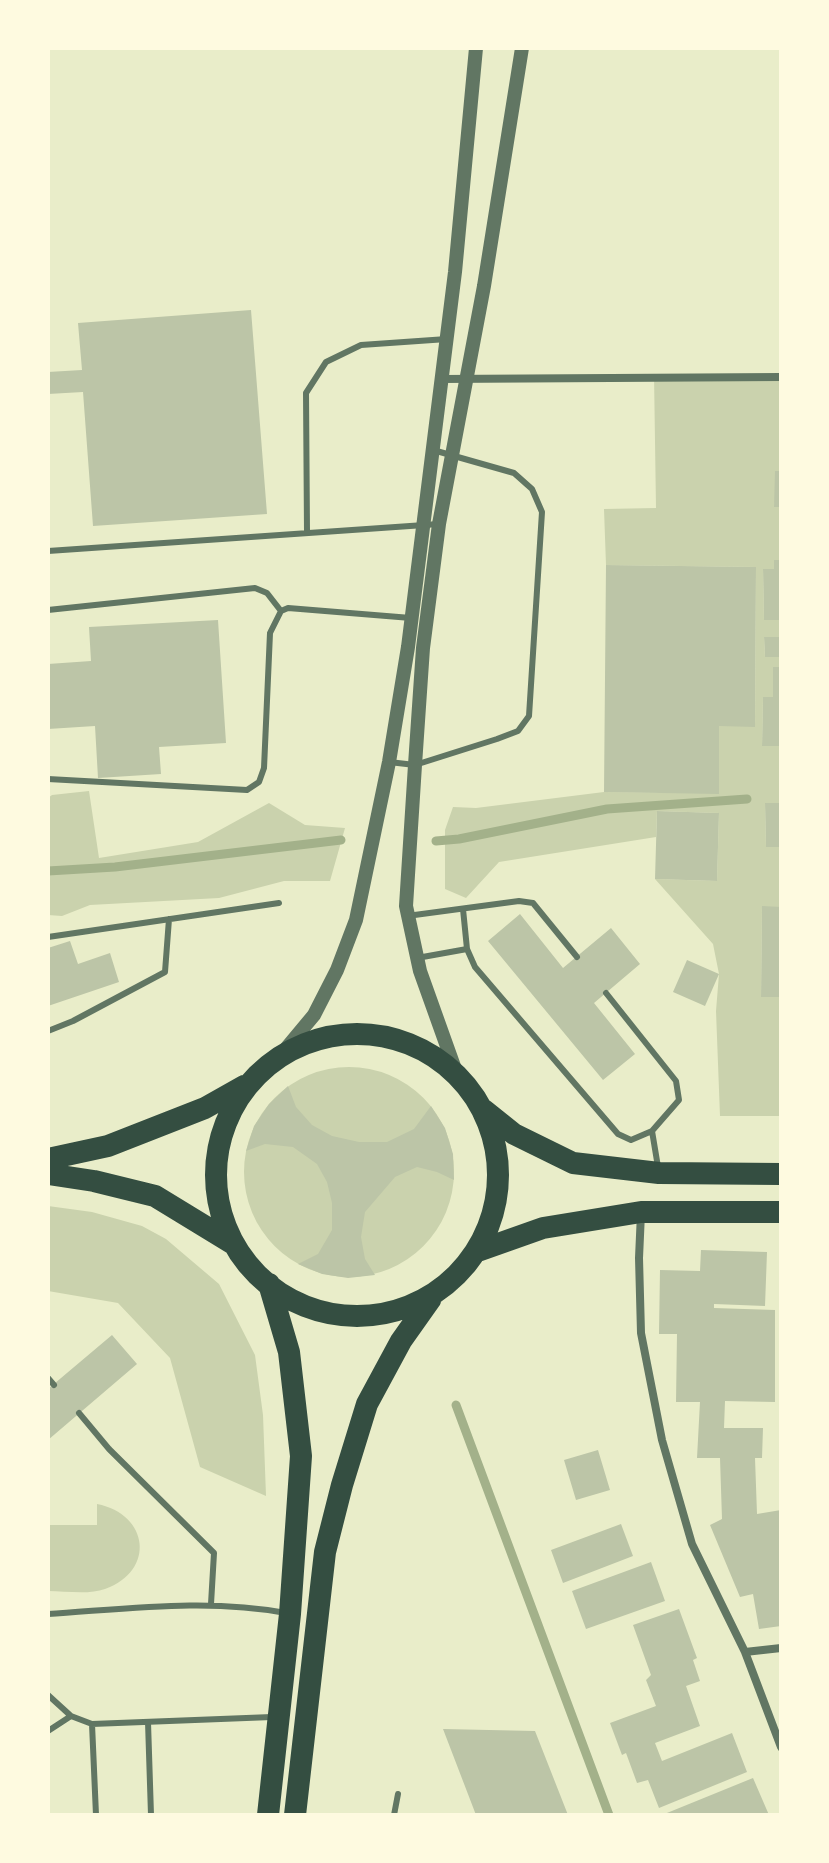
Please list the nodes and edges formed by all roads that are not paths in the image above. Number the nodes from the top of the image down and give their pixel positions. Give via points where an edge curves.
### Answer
1 (476, 48) edge
2 (522, 48) edge
3 (447, 339) junction
4 (781, 377) edge
5 (441, 379) junction
6 (466, 380) junction
7 (433, 450) junction
8 (451, 454) junction
9 (439, 524) junction
10 (422, 525) junction
11 (307, 532) junction
12 (48, 551) edge
13 (48, 610) edge
14 (281, 611) junction
15 (410, 617) junction
16 (427, 619) junction
17 (389, 762) junction
18 (415, 765) junction
19 (48, 779) edge
20 (279, 903) dead end
21 (463, 909) junction
22 (407, 916) junction
23 (169, 919) junction
24 (48, 937) edge
25 (467, 949) junction
26 (577, 957) dead end
27 (417, 958) junction
28 (606, 993) dead end
29 (48, 1031) edge
30 (279, 1057) junction
31 (455, 1069) junction
32 (249, 1083) junction
33 (484, 1110) junction
34 (652, 1131) junction
35 (48, 1159) edge
36 (659, 1173) junction
37 (48, 1174) edge
38 (781, 1174) edge
39 (641, 1212) junction
40 (781, 1212) edge
41 (232, 1243) junction
42 (478, 1251) junction
43 (269, 1284) junction
44 (430, 1300) junction
45 (48, 1378) edge
46 (54, 1385) dead end
47 (79, 1413) dead end
48 (211, 1604) junction
49 (48, 1614) edge
50 (290, 1614) junction
51 (781, 1648) edge
52 (745, 1652) junction
53 (48, 1695) edge
54 (71, 1716) junction
55 (280, 1716) junction
56 (148, 1722) junction
57 (92, 1724) junction
58 (48, 1731) edge
59 (781, 1747) edge
60 (398, 1794) dead end
61 (96, 1815) edge
62 (151, 1815) edge
63 (268, 1815) edge
64 (295, 1815) edge
65 (394, 1815) edge

1 - 3 street
2 - 6 street
3 - 5 street
3 - 11 lane via 361,345 326,362 306,393
4 - 6 street
5 - 6 street
5 - 7 street
6 - 8 street
7 - 8 lane
7 - 10 street
8 - 9 street
8 - 18 lane via 514,473 532,489 542,512 529,716 518,731
9 - 10 lane
9 - 16 street
10 - 11 lane
10 - 15 street
11 - 12 lane
13 - 14 lane via 255,588 267,593
14 - 15 lane
14 - 19 lane via 270,633 259,782 247,790
15 - 16 lane
15 - 17 street
16 - 18 street
17 - 18 lane
17 - 30 street via 356,920 314,1015
18 - 22 street
20 - 23 lane
21 - 22 lane
21 - 25 lane
21 - 26 lane via 533,903
22 - 27 street
23 - 24 lane
23 - 29 lane via 165,972
25 - 27 lane
25 - 34 lane via 475,967 618,1134 631,1140
27 - 31 street
28 - 34 lane via 676,1081 679,1100
30 - 31 highway via 317,1039 359,1033 433,1050
30 - 32 highway
31 - 33 highway
32 - 35 highway via 205,1108 108,1146
32 - 41 highway via 228,1117 217,1155 218,1204
33 - 36 highway via 514,1134 573,1163
33 - 42 highway via 499,1169 494,1212
34 - 36 lane
36 - 38 highway
37 - 41 highway via 155,1196
39 - 40 highway
39 - 42 highway via 543,1228
39 - 52 street via 641,1333 662,1440 692,1544
41 - 43 highway
42 - 44 highway
43 - 44 highway via 324,1314 368,1318
43 - 50 highway via 289,1352 301,1456
44 - 64 highway via 367,1404 342,1485 325,1552
45 - 46 lane
47 - 48 lane via 214,1553
48 - 49 lane
48 - 50 lane
50 - 55 highway
51 - 52 street
52 - 59 street
53 - 54 lane
54 - 57 lane
54 - 58 lane
55 - 56 lane
55 - 63 highway
56 - 57 lane
56 - 62 lane
57 - 61 lane
60 - 65 lane

